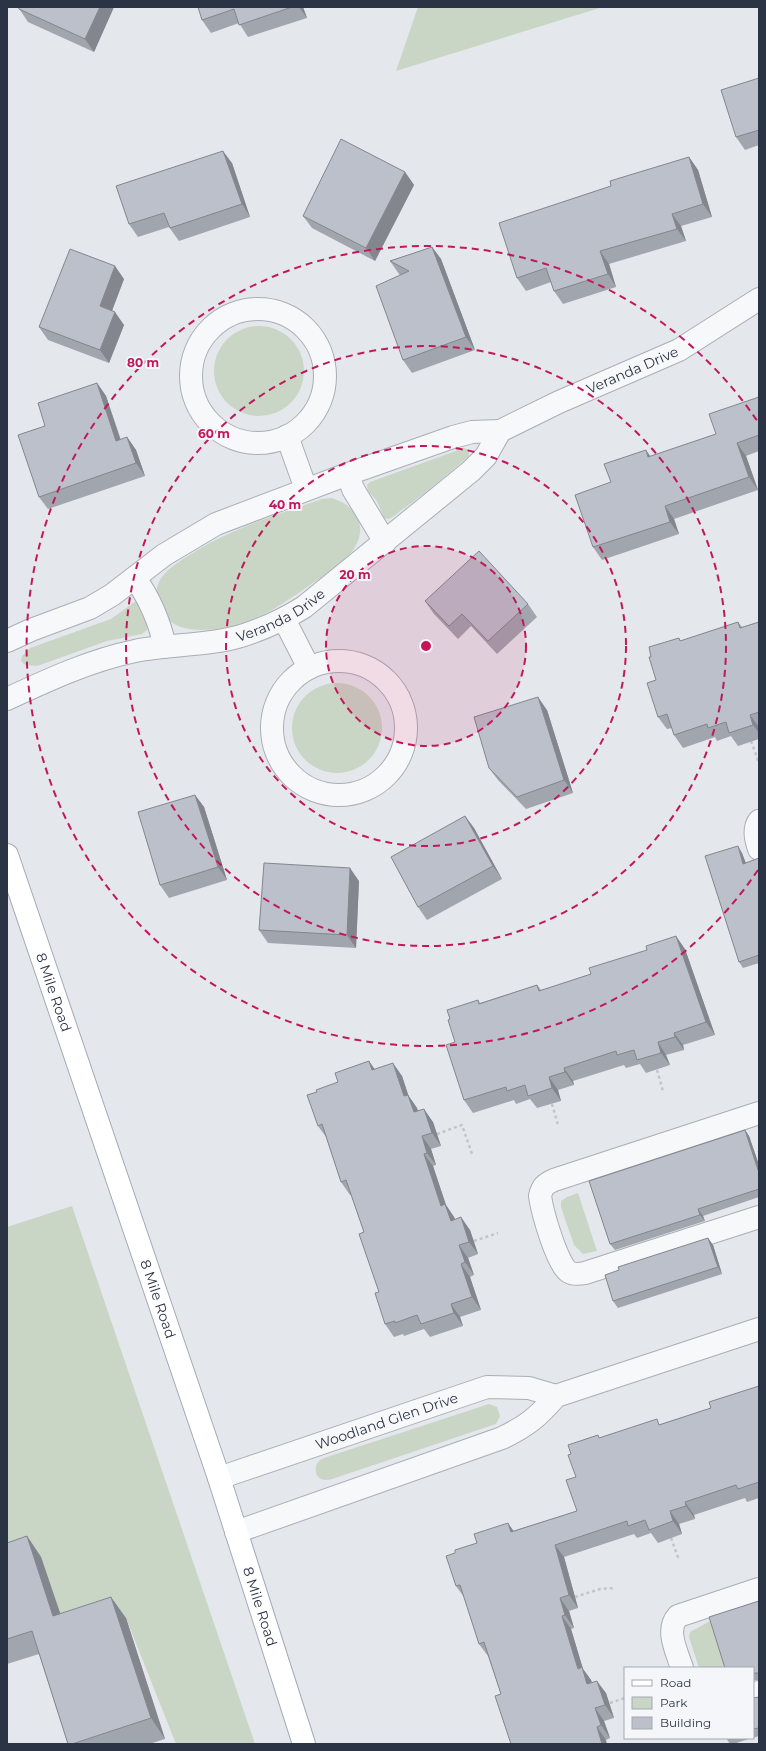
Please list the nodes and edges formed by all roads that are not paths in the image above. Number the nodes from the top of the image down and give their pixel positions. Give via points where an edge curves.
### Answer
1 (759, 300) edge
2 (500, 431) junction
3 (287, 436) junction
4 (348, 474) junction
5 (306, 489) junction
6 (385, 542) junction
7 (135, 578) junction
8 (284, 619) junction
9 (7, 641) edge
10 (165, 647) junction
11 (309, 668) junction
12 (7, 699) edge
13 (759, 821) edge
14 (759, 849) edge
15 (7, 855) edge
16 (759, 1113) edge
17 (759, 1217) edge
18 (759, 1329) edge
19 (556, 1396) junction
20 (219, 1478) junction
21 (236, 1532) junction
22 (759, 1589) edge
23 (682, 1667) edge
24 (304, 1744) edge

1 - 2 street, Veranda Drive via 679,350 559,402
2 - 4 street, Veranda Drive via 472,432 453,437
2 - 6 street, Veranda Drive via 486,456 471,472
3 - 3 street via 305,424 317,406 324,385 324,364 316,344 302,326 283,313 261,308 239,311 218,321 202,337 193,358 190,380 196,402 208,421 224,434 245,442 267,442
3 - 5 street
4 - 5 street, Veranda Drive
4 - 6 street via 353,489
5 - 7 street, Veranda Drive via 216,524 164,555
6 - 8 street, Veranda Drive via 304,607
7 - 9 street, Veranda Drive via 90,608
7 - 10 street via 162,633
8 - 10 street, Veranda Drive via 241,636
8 - 11 street
10 - 12 street, Veranda Drive via 110,658 48,680
11 - 11 street via 300,672 284,689 274,710 272,732 277,755 289,773 306,786 326,794 347,794 367,788 385,776 400,753 405,718 399,698 385,679 366,666 344,660 320,663
13 - 14 street via 755,833
15 - 20 main road, 8 Mile Road
16 - 17 street via 554,1180 542,1188 540,1196 558,1258 569,1272 576,1274
18 - 19 street
19 - 20 street, Woodland Glen Drive via 529,1388 487,1387
19 - 21 street via 538,1416 521,1429 502,1438
20 - 21 main road, 8 Mile Road
21 - 24 main road, 8 Mile Road
22 - 23 street via 678,1616 673,1621 671,1630

